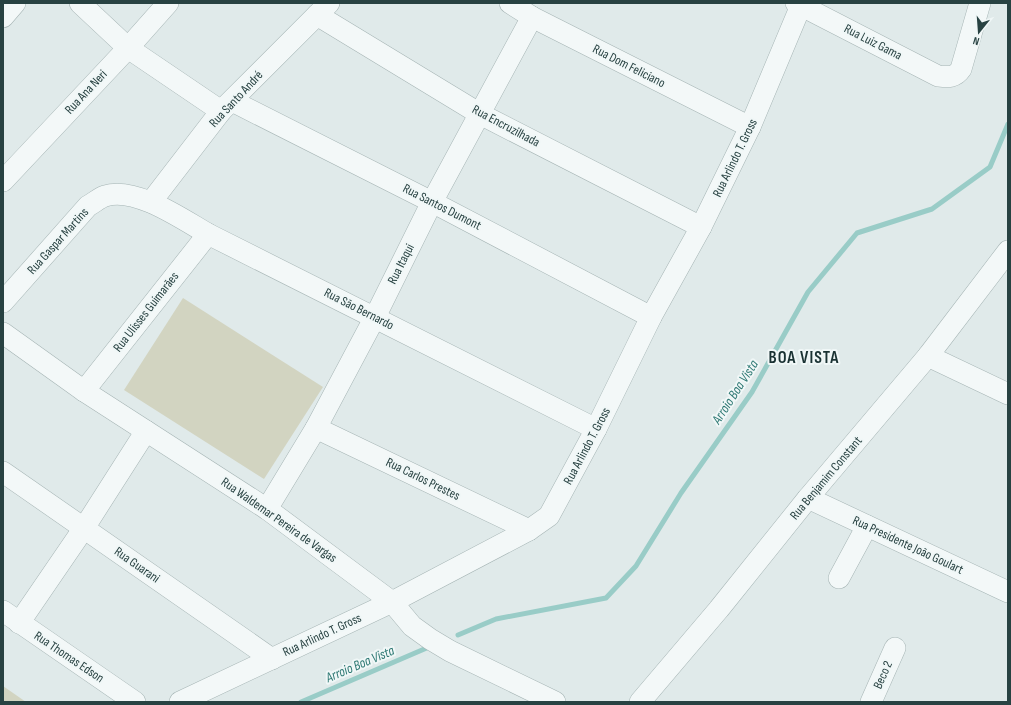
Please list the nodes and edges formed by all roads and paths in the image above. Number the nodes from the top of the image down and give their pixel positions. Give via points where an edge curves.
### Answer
1 (15, 3) edge
2 (80, 3) edge
3 (168, 3) edge
4 (510, 3) edge
5 (980, 3) edge
6 (800, 4) edge
7 (323, 9) edge
8 (3, 16) edge
9 (532, 17) junction
10 (128, 48) junction
11 (227, 106) junction
12 (480, 114) junction
13 (750, 128) junction
14 (3, 181) edge
15 (121, 194) joint
16 (151, 202) junction
17 (432, 202) junction
18 (701, 227) junction
19 (208, 234) junction
20 (1008, 251) edge
21 (3, 302) edge
22 (375, 317) junction
23 (651, 317) junction
24 (3, 332) edge
25 (928, 356) junction
26 (84, 391) junction
27 (1008, 394) edge
28 (316, 428) junction
29 (596, 430) junction
30 (146, 431) junction
31 (3, 472) edge
32 (808, 498) junction
33 (267, 509) junction
34 (867, 526) junction
35 (84, 528) junction
36 (529, 530) junction
37 (839, 578) dead end
38 (1008, 592) edge
39 (392, 602) junction
40 (11, 617) edge
41 (895, 648) dead end
42 (272, 659) junction
43 (136, 702) edge
44 (180, 702) edge
45 (555, 702) edge
46 (640, 702) edge
47 (871, 702) edge

1 - 8 street
2 - 10 street, Rua Santos Dumont
3 - 10 street, Rua Ana Neri
4 - 9 street, Rua Dom Feliciano
5 - 6 street, Rua Luiz Gama via 961,69 958,74 951,77 938,76
6 - 13 street, Rua Arlindo T. Gross
7 - 11 street, Rua Santo André
7 - 12 street, Rua Encruzilhada
9 - 12 street, Rua Itaqui
9 - 13 street, Rua Dom Feliciano
10 - 11 street, Rua Santos Dumont
10 - 14 street, Rua Ana Neri
11 - 16 street, Rua Santo André
11 - 17 street, Rua Santos Dumont
12 - 17 street, Rua Itaqui
12 - 18 street, Rua Encruzilhada
13 - 18 street, Rua Arlindo T. Gross
15 - 16 street, Rua São Bernardo
15 - 21 street, Rua Gaspar Martins via 105,196 88,206
16 - 19 street, Rua São Bernardo
17 - 22 street, Rua Itaqui
17 - 23 street, Rua Santos Dumont
18 - 23 street, Rua Arlindo T. Gross
19 - 22 street, Rua São Bernardo
19 - 26 street, Rua Ulisses Guimarães
20 - 25 street, Rua Benjamim Constant
22 - 28 street, Rua Itaqui
22 - 29 street, Rua São Bernardo
23 - 29 street, Rua Arlindo T. Gross
24 - 26 street, Rua Waldemar Pereira de Vargas
25 - 27 street
25 - 32 street, Rua Benjamim Constant
26 - 30 street, Rua Waldemar Pereira de Vargas
28 - 33 street, Rua Itaqui
28 - 36 street, Rua Carlos Prestes
29 - 36 street, Rua Arlindo T. Gross via 549,516
30 - 33 street, Rua Waldemar Pereira de Vargas
30 - 35 street
31 - 35 street, Rua Guarani
32 - 34 street, Rua Presidente João Goulart
32 - 46 street, Rua Benjamim Constant
33 - 39 street, Rua Waldemar Pereira de Vargas
34 - 37 street
34 - 38 street, Rua Presidente João Goulart
35 - 40 street
35 - 42 street, Rua Guarani
36 - 39 street, Rua Arlindo T. Gross
39 - 42 street, Rua Arlindo T. Gross
39 - 45 street, Rua Waldemar Pereira de Vargas via 412,626 430,639
40 - 43 street, Rua Thomas Edson
41 - 47 street, Beco 2
42 - 44 street, Rua Arlindo T. Gross

